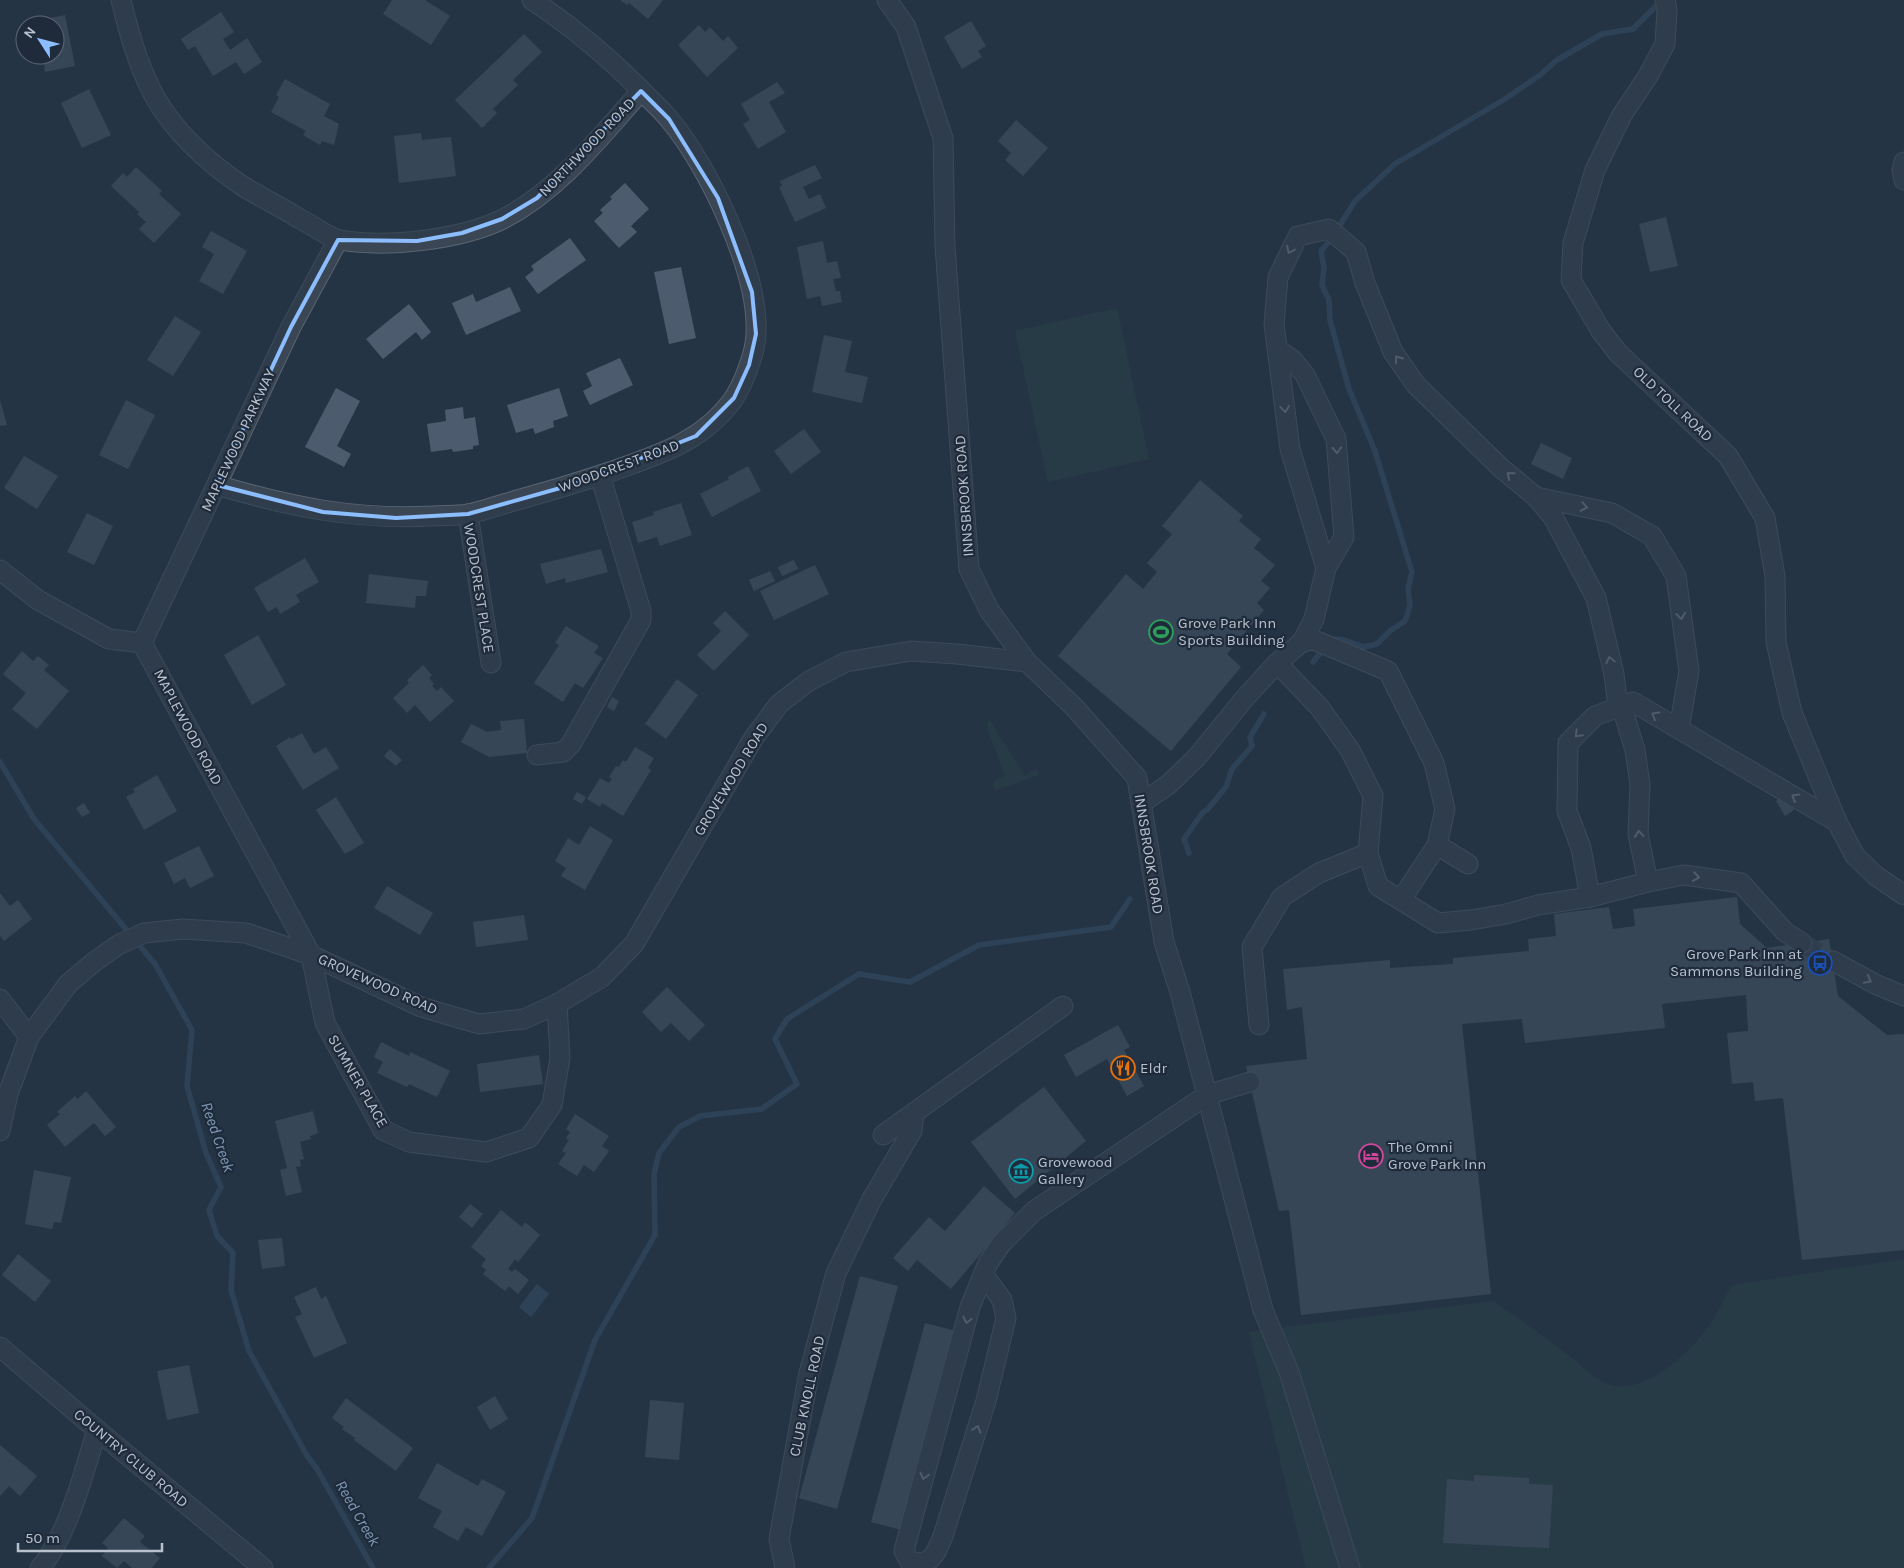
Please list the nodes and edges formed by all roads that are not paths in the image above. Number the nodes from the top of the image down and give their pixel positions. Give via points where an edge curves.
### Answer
1 (121, 0) edge
2 (532, 0) edge
3 (887, 0) edge
4 (1666, 5) edge
5 (641, 91) junction
6 (1904, 162) edge
7 (1904, 180) edge
8 (338, 240) junction
9 (1278, 350) junction
10 (600, 475) junction
11 (217, 485) junction
12 (1536, 497) junction
13 (468, 514) junction
14 (1326, 568) junction
15 (0, 570) edge
16 (1308, 641) junction
17 (142, 643) junction
18 (1027, 662) junction
19 (491, 663) dead end
20 (1277, 663) junction
21 (1618, 708) junction
22 (1678, 729) junction
23 (537, 755) dead end
24 (1141, 803) junction
25 (1837, 822) junction
26 (1437, 845) junction
27 (1368, 854) junction
28 (1468, 864) dead end
29 (1648, 882) junction
30 (1904, 894) edge
31 (1590, 897) junction
32 (1401, 900) junction
33 (1802, 943) tunnel mouth
34 (312, 955) junction
35 (1833, 961) tunnel mouth
36 (1904, 996) edge
37 (0, 999) edge
38 (557, 1004) junction
39 (1063, 1006) dead end
40 (1259, 1025) dead end
41 (29, 1037) junction
42 (1250, 1082) dead end
43 (1207, 1095) junction
44 (914, 1113) junction
45 (0, 1131) edge
46 (883, 1135) dead end
47 (983, 1274) junction
48 (0, 1347) edge
49 (97, 1430) junction
50 (40, 1568) edge
51 (263, 1568) edge
52 (785, 1568) edge
53 (1350, 1568) edge

1 - 8 street, NORTHWOOD ROAD via 140,67 157,100 180,132 206,158 241,185
2 - 5 street, WOODCREST ROAD via 604,54
3 - 18 street, INNSBROOK ROAD via 906,27 943,138 944,247 969,570 989,610
4 - 25 street, OLD TOLL ROAD via 1665,44 1622,115 1595,170 1573,243 1571,280 1618,353 1728,456 1765,518 1775,576 1776,642 1792,713
5 - 8 street, NORTHWOOD ROAD via 586,152 537,198 502,219 462,233 417,241 375,243
5 - 10 street, WOODCREST ROAD via 669,119 694,154 718,198 739,247 752,292 756,334 749,365 738,390 717,419 696,436
6 - 7 street
8 - 11 street, MAPLEWOOD PARKWAY via 291,327
12 -> 9 street via 1501,468 1416,385 1393,352 1356,252 1336,234 1298,236 1278,277 1274,324
9 -> 14 street via 1290,448
9 -> 14 street via 1292,359 1305,375 1336,439 1344,537
10 - 13 street, WOODCREST ROAD
10 - 23 street via 641,620 571,744 564,752
11 - 13 street, WOODCREST ROAD via 269,501 324,512 396,518
11 - 17 street, MAPLEWOOD PARKWAY
21 -> 12 street via 1614,674 1596,598 1553,517
12 -> 22 street via 1612,513 1652,536 1676,576 1689,671
13 - 19 street, WOODCREST PLACE
14 - 16 street
15 - 17 street via 38,600 110,639
16 - 20 street
16 - 26 street via 1388,671 1434,763 1445,809
17 - 34 street, MAPLEWOOD ROAD
18 - 24 street, INNSBROOK ROAD via 1074,707 1137,778
18 - 38 street, GROVEWOOD ROAD via 911,651 846,662 810,682 780,704 753,739 634,944 602,977
20 - 24 street via 1197,757 1168,785
20 - 27 street via 1320,708 1350,750 1373,796
22 -> 21 street via 1633,702
29 -> 21 street via 1638,834 1640,784 1635,750 1624,714
21 -> 31 street via 1596,716 1568,743 1567,811 1581,848
25 -> 22 street
24 - 43 street, INNSBROOK ROAD via 1164,942
25 - 30 street, OLD TOLL ROAD via 1855,856 1876,876
26 - 28 street
26 - 32 street
27 - 32 street via 1378,886
27 - 40 street via 1319,873 1282,897 1252,947
29 - 31 street
29 -> 33 street via 1684,875 1740,883 1785,932
31 - 32 street via 1471,920 1438,923
34 - 38 street, GROVEWOOD ROAD via 422,1008 479,1024 524,1019
34 - 38 street, SUMNER PLACE via 325,1023 383,1130 409,1142 486,1152 529,1138 552,1105 560,1058
34 - 41 street, GROVEWOOD ROAD via 246,933 183,929 144,933 118,944 68,984
35 -> 36 street
37 - 41 street
39 - 44 street
41 - 45 street, GROVEWOOD ROAD via 8,1094
42 - 43 street
43 - 47 street via 1034,1211 1001,1244
43 - 53 street, INNSBROOK ROAD via 1263,1310 1290,1372
44 - 46 street
44 - 52 street, CLUB KNOLL ROAD via 912,1131 872,1199 836,1273 809,1373 779,1539
47 -> 47 street via 970,1307 906,1543 904,1551 910,1562 921,1564 934,1557 986,1401 1006,1318 1002,1300
48 - 49 street, COUNTRY CLUB ROAD
49 - 50 street via 71,1512
49 - 51 street, COUNTRY CLUB ROAD

